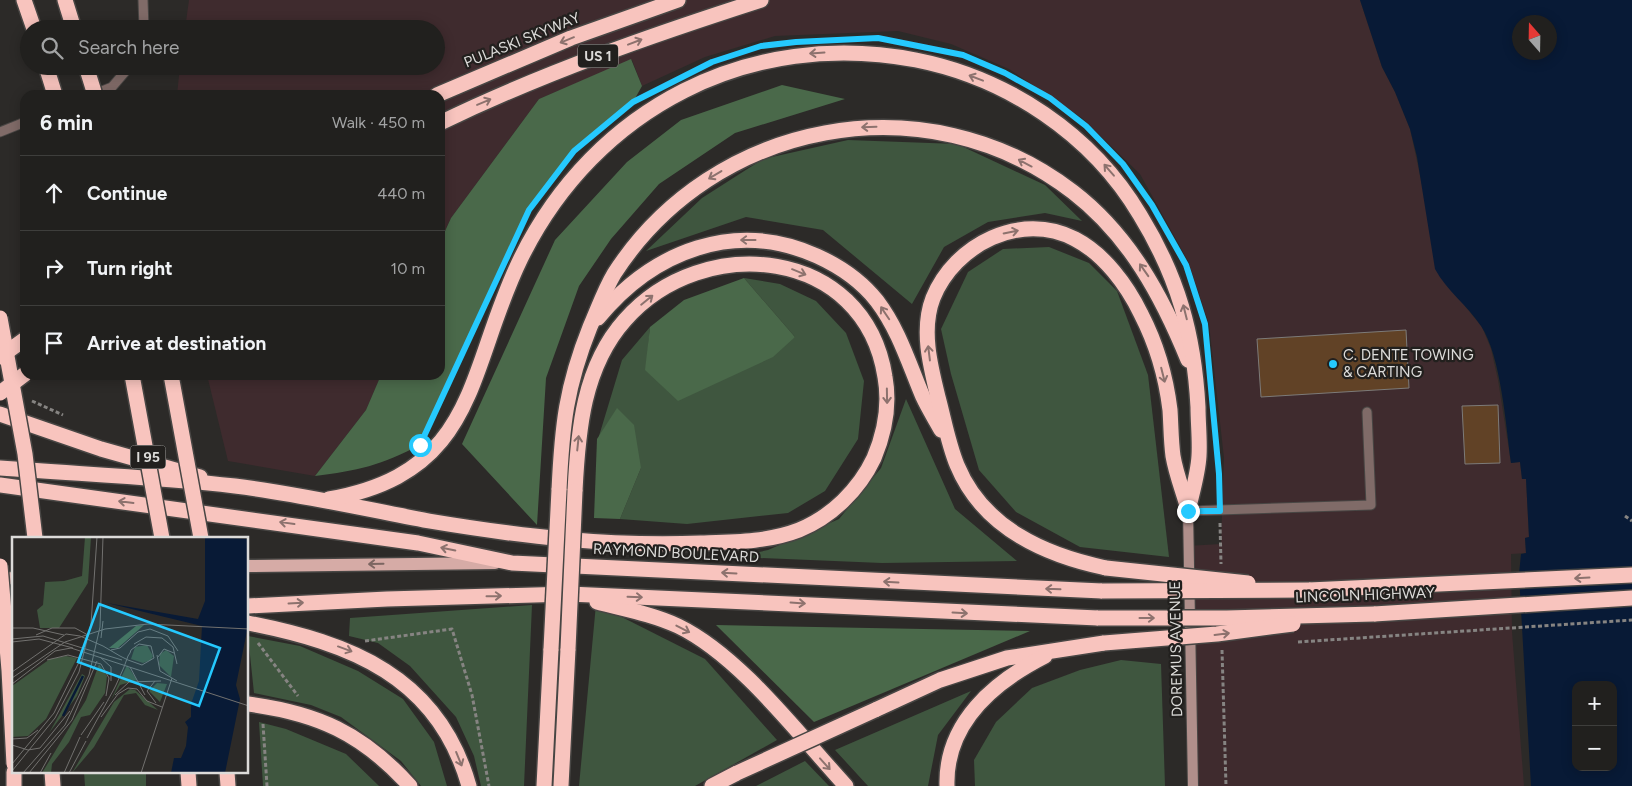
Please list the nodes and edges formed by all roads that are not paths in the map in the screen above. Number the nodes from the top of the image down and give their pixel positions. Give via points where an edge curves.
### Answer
1 (24, 0) edge
2 (65, 0) edge
3 (143, 0) edge
4 (678, 0) edge
5 (761, 0) edge
6 (31, 20) edge
7 (71, 20) edge
8 (144, 20) edge
9 (49, 75) edge
10 (88, 75) edge
11 (122, 75) edge
12 (53, 90) edge
13 (92, 90) edge
14 (104, 90) edge
15 (445, 92) edge
16 (445, 121) edge
17 (20, 124) edge
18 (0, 132) edge
19 (0, 318) edge
20 (588, 332) junction
21 (20, 343) edge
22 (0, 357) edge
23 (20, 378) edge
24 (1195, 378) junction
25 (133, 380) edge
26 (172, 380) edge
27 (0, 393) edge
28 (1367, 412) dead end
29 (0, 414) edge
30 (952, 452) junction
31 (0, 468) edge
32 (0, 485) edge
33 (235, 486) junction
34 (319, 500) junction
35 (1188, 511) junction
36 (35, 537) edge
37 (162, 537) edge
38 (201, 537) edge
39 (512, 563) junction
40 (0, 566) edge
41 (249, 566) edge
42 (1632, 575) edge
43 (1102, 590) joint
44 (1309, 590) junction
45 (569, 594) junction
46 (1632, 598) edge
47 (249, 606) edge
48 (1374, 614) junction
49 (250, 630) edge
50 (1061, 648) junction
51 (255, 705) edge
52 (12, 726) edge
53 (410, 786) edge
54 (469, 786) edge
55 (544, 786) edge
56 (561, 786) edge
57 (712, 786) edge
58 (846, 786) edge
59 (947, 786) edge
60 (1193, 786) edge

1 - 6 highway
2 - 7 highway
3 - 8 lane
4 -> 15 highway, PULASKI SKYWAY / US 1 via 571,38
16 -> 5 highway, US 1 via 567,68
9 - 12 highway
10 - 13 highway, bridge
11 - 14 lane
17 - 18 lane
19 - 36 highway, bridge
24 -> 20 highway via 1149,277 1108,225 1074,192 1023,161 986,145 950,134 894,127 855,128 796,139 740,161 702,183 668,210 639,241 614,275
30 -> 20 highway via 924,399 899,336 876,300 842,269 788,245 729,240 674,256 629,287 606,308
20 - 55 highway, bridge via 565,405
21 - 22 highway, bridge
23 - 27 highway, bridge
24 -> 34 highway via 1183,304 1152,235 1132,200 1106,166 1059,125 1006,92 943,66 901,57 858,53 787,57 721,74 679,92 640,116 603,146 569,182 530,241 464,404 444,437 424,460 399,478 358,493
24 - 35 highway via 1199,456
25 - 37 highway, I 95, bridge
26 - 38 highway, I 95, bridge
28 - 35 lane via 1371,505
29 - 33 highway via 101,449
30 -> 35 highway via 929,357 929,310 934,296 954,265 980,242 1012,231 1045,230 1062,234 1076,239 1101,257 1141,314 1156,349 1166,387 1173,456
30 - 44 highway, bridge via 972,494 983,507 1006,528 1048,552 1106,568
31 - 33 highway
39 -> 32 highway via 418,542
33 - 34 highway
56 -> 34 highway, bridge via 568,649 575,491 582,411 598,365 626,319 668,286 716,266 751,262 782,266 809,276 852,306 866,325 881,356 886,380 887,405 880,441 866,472 845,499 813,524 791,533 747,541 688,544 586,541 476,528
35 - 60 main road, DOREMUS AVENUE
39 -> 41 main road, RAYMOND BOULEVARD
43 -> 39 highway, RAYMOND BOULEVARD
40 - 52 highway, bridge
42 -> 44 highway, LINCOLN HIGHWAY
43 - 44 highway, LINCOLN HIGHWAY, bridge
47 -> 45 highway via 387,598
45 -> 48 highway, LINCOLN HIGHWAY, bridge via 1098,618
45 -> 58 highway via 663,620 704,641 744,675
46 - 48 highway, LINCOLN HIGHWAY
50 -> 48 highway, bridge via 1217,634
49 -> 54 highway via 290,632 335,645 387,670 415,693 438,719
50 - 57 highway, bridge via 1007,658 962,672
50 - 59 highway via 1007,677 976,707 961,726 954,742 946,773
51 - 53 highway via 315,718 349,735 382,759

